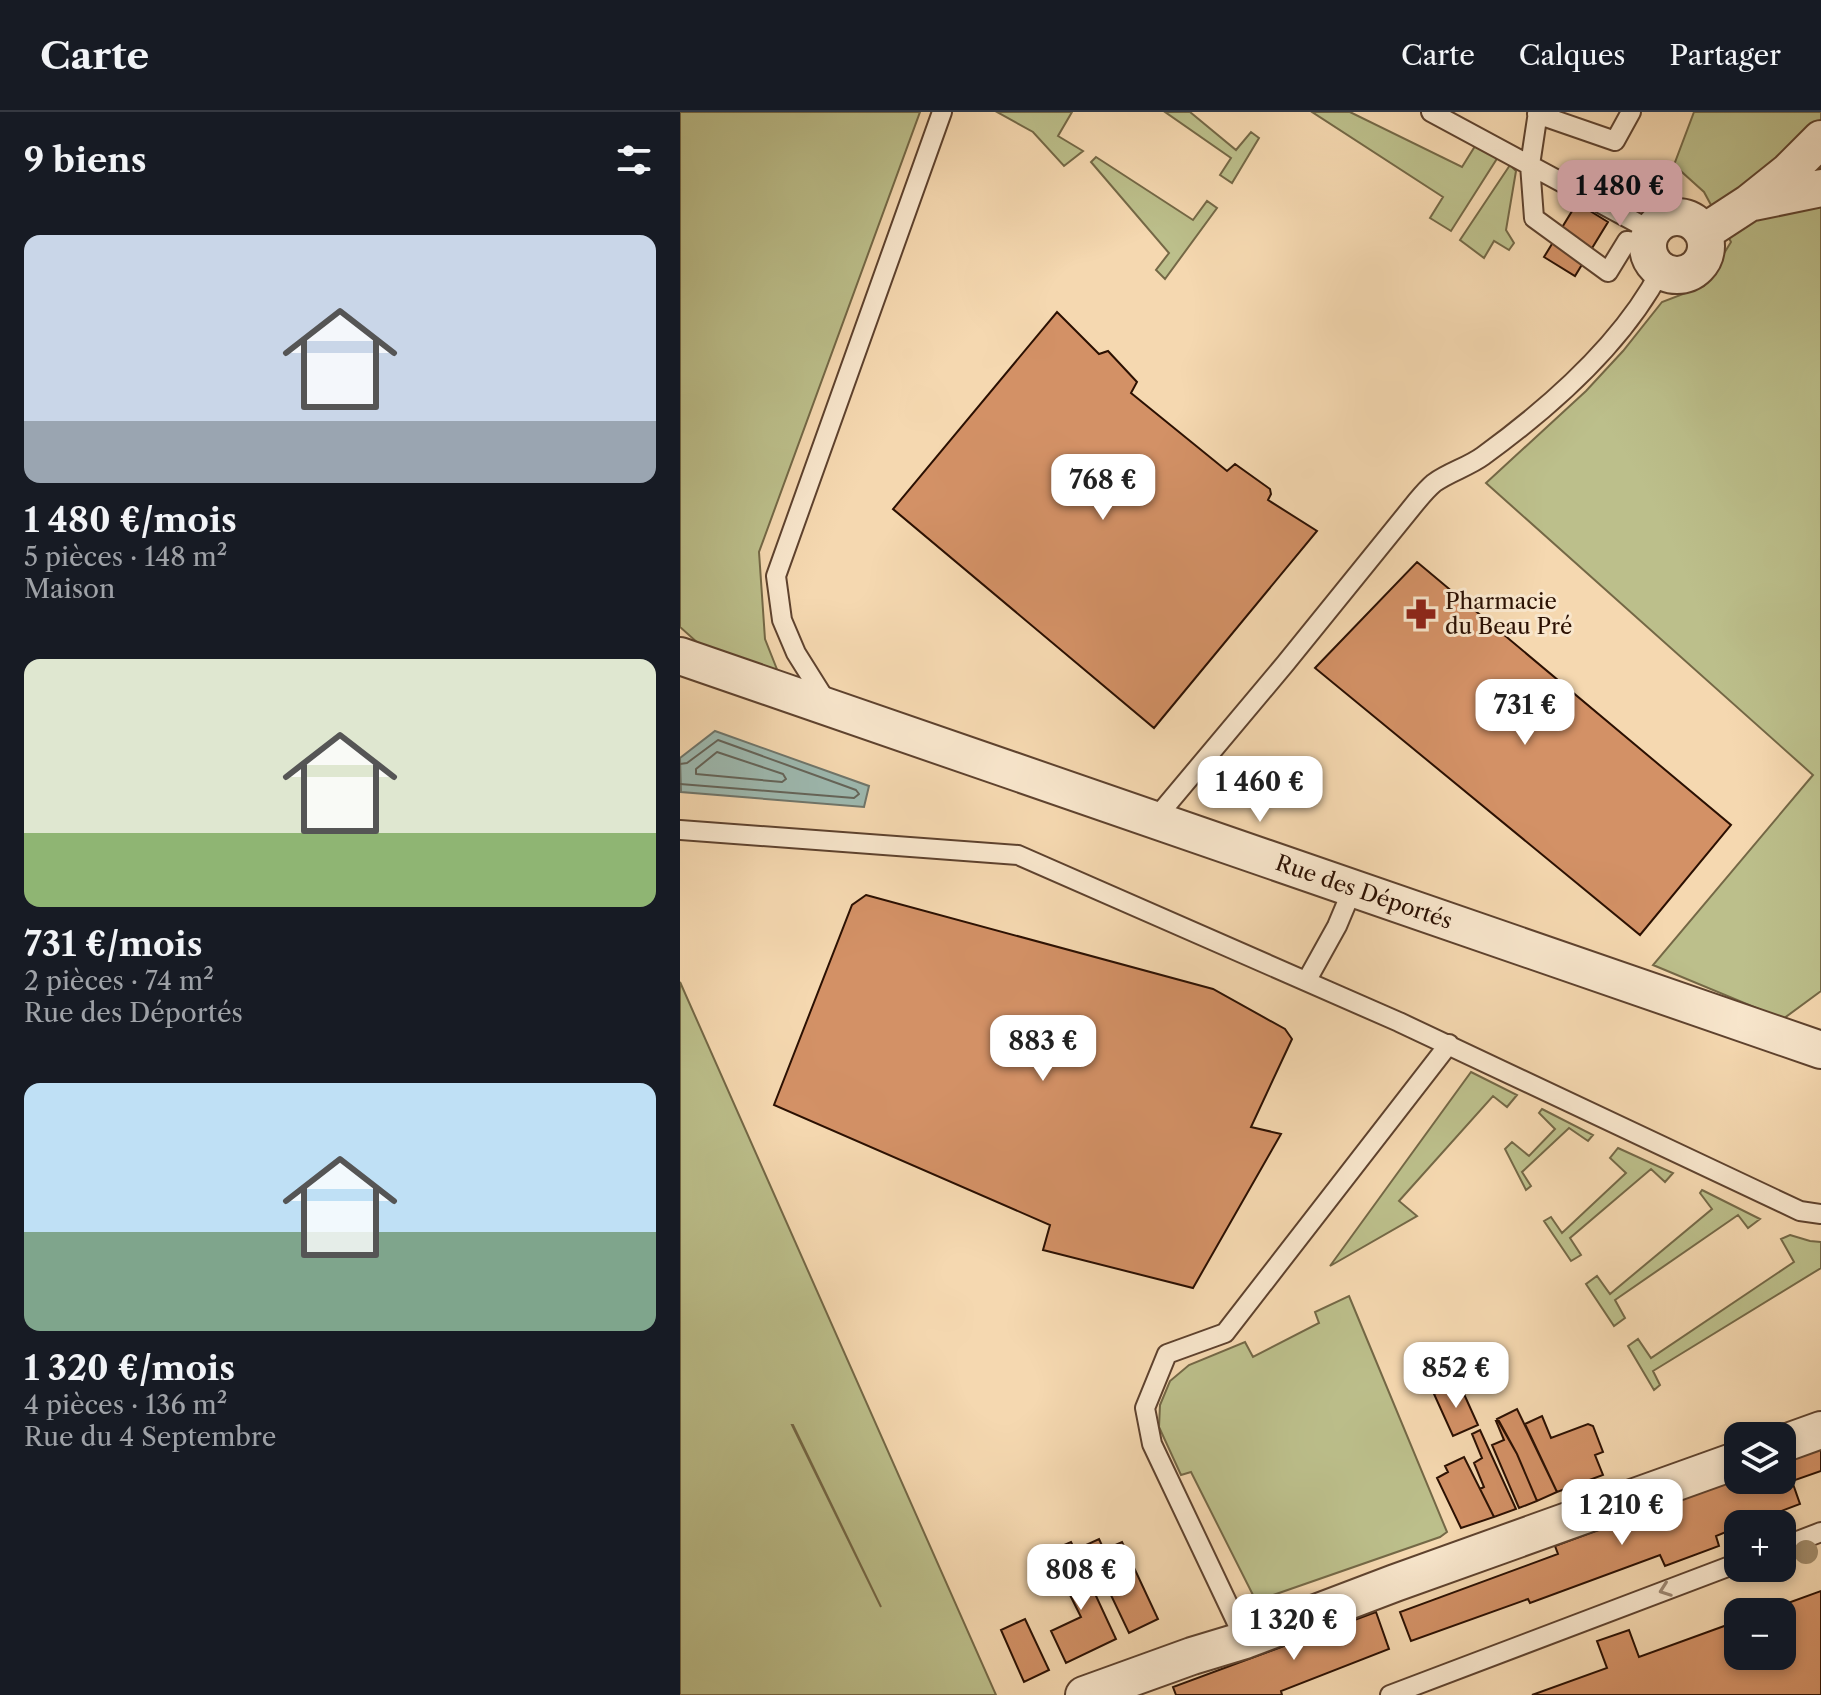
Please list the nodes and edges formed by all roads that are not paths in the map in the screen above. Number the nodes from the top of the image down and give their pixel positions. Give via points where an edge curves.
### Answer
1 (942, 112) edge
2 (1431, 112) edge
3 (1631, 112) edge
4 (1538, 113) edge
5 (1821, 139) edge
6 (1530, 165) junction
7 (1821, 188) edge
8 (1749, 203) junction
9 (1703, 233) junction
10 (1654, 247) junction
11 (680, 656) edge
12 (829, 706) junction
13 (1155, 819) junction
14 (680, 830) edge
15 (1353, 888) junction
16 (1307, 980) junction
17 (1449, 1044) junction
18 (1821, 1050) edge
19 (1821, 1214) edge
20 (1821, 1430) edge
21 (1796, 1439) edge
22 (1724, 1465) edge
23 (1821, 1532) edge
24 (1796, 1542) edge
25 (1724, 1568) edge
26 (1245, 1640) junction
27 (1084, 1695) edge
28 (1390, 1695) edge

1 - 12 lane via 776,576 782,620
2 - 6 lane
3 - 4 lane via 1615,141
4 - 6 lane
5 - 8 street
6 - 10 lane via 1639,224
6 - 10 lane via 1534,218 1608,272 1627,241
7 - 8 street
8 - 9 street
9 - 10 street via 1698,225 1671,217
9 - 10 street via 1706,244 1700,264 1681,275
10 - 13 lane via 1647,297 1624,329 1538,413 1417,501
11 - 12 street, Rue des Déportés
12 - 13 street, Rue des Déportés
13 - 15 street, Rue des Déportés
14 - 16 lane via 1018,855
15 - 16 lane
15 - 18 street, Rue des Déportés
16 - 17 lane
17 - 19 lane via 1800,1211
17 - 26 lane via 1225,1333 1167,1354 1145,1408 1152,1444
20 - 21 street
22 - 26 street
23 - 24 lane
25 -> 28 lane
26 - 27 street

